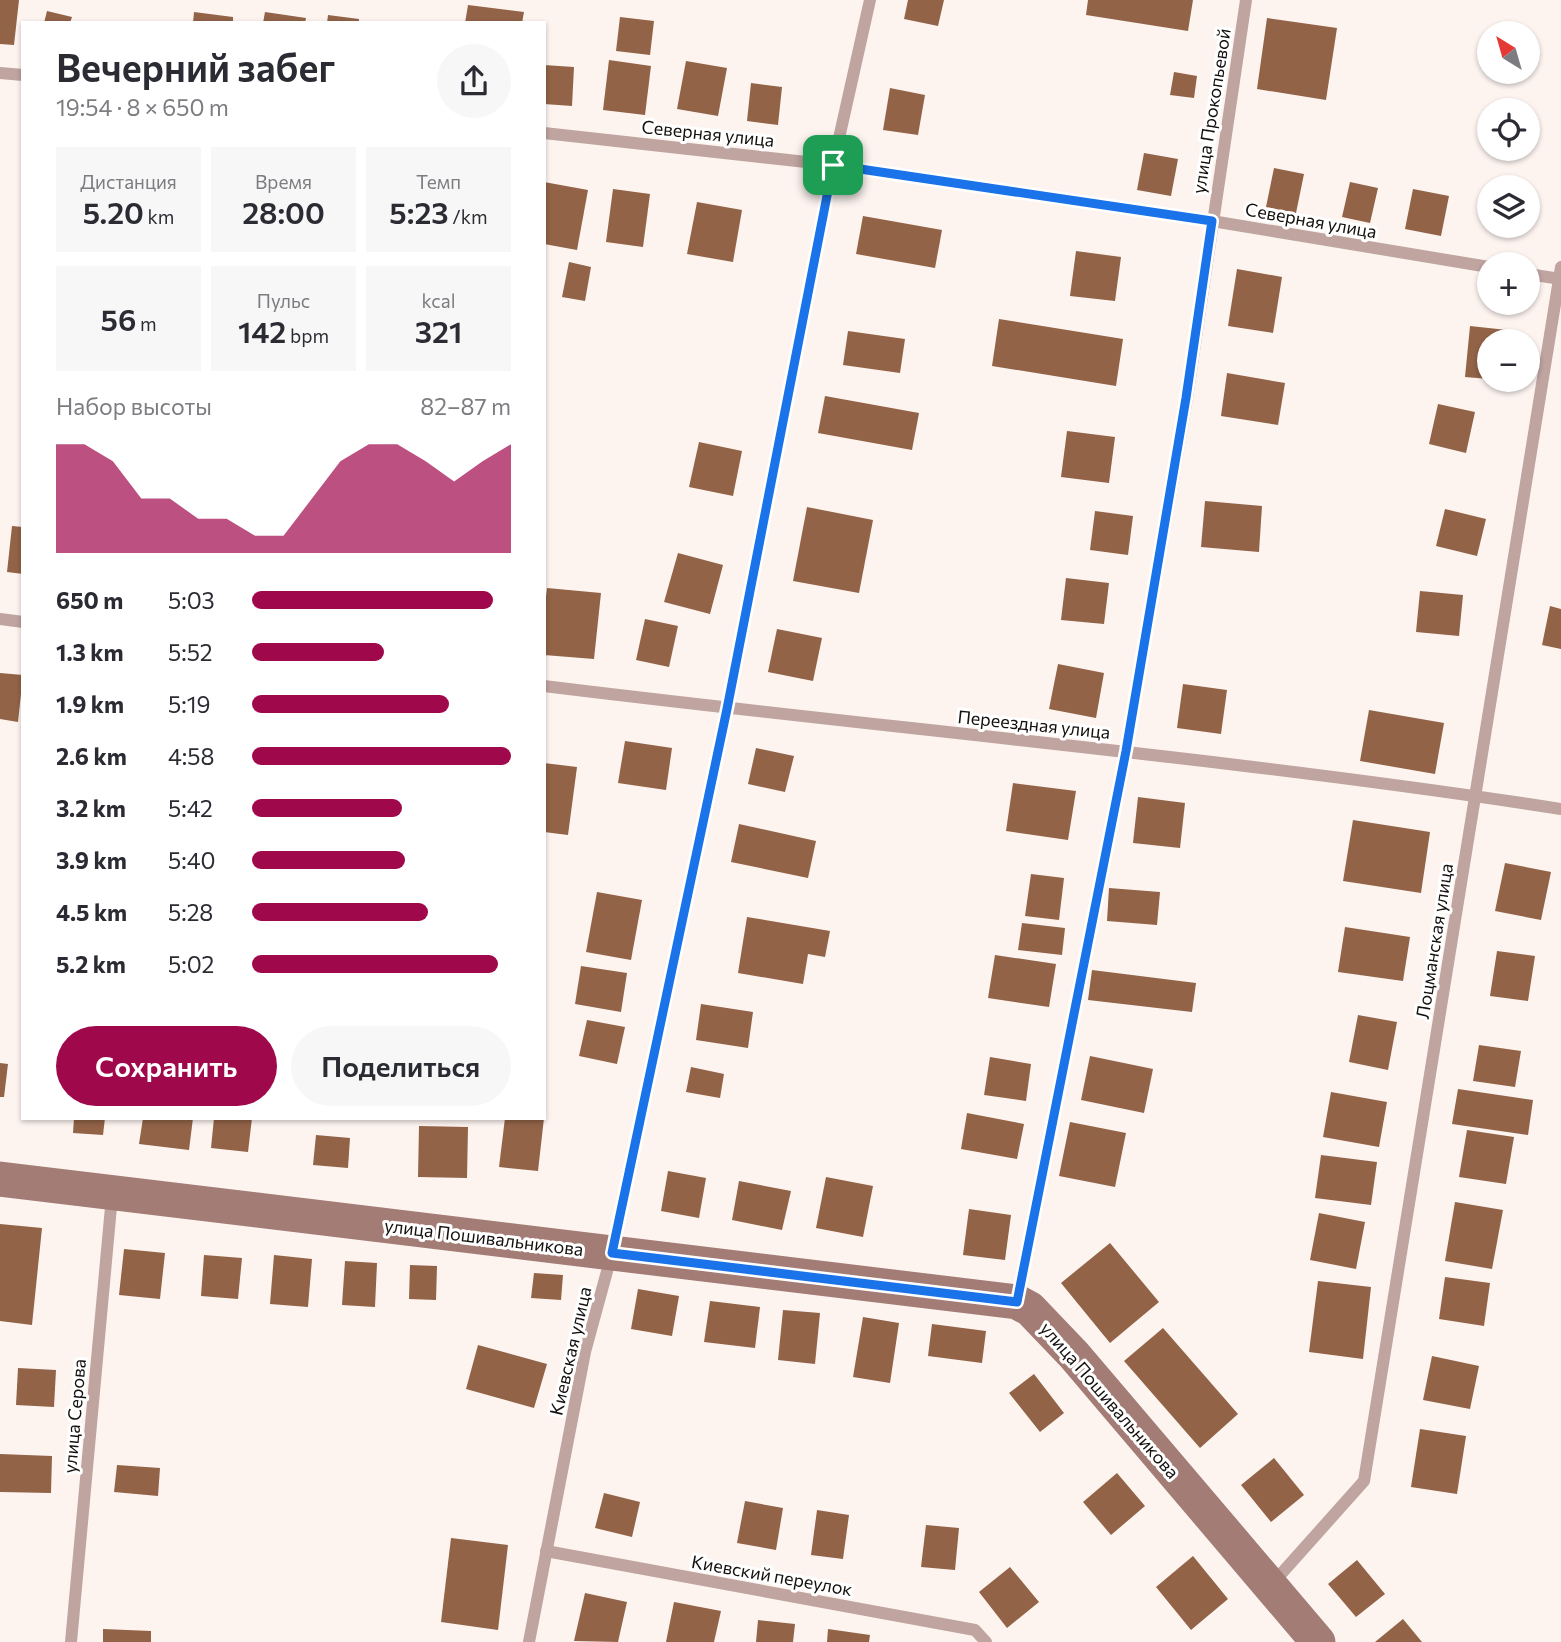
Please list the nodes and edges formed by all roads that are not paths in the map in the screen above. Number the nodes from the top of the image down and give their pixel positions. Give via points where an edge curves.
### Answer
1 (870, 0) edge
2 (1246, 0) edge
3 (0, 73) edge
4 (21, 75) edge
5 (546, 133) edge
6 (833, 165) junction
7 (1212, 221) junction
8 (1477, 265) edge
9 (1540, 274) edge
10 (1560, 275) edge
11 (0, 619) edge
12 (21, 622) edge
13 (546, 686) edge
14 (727, 709) junction
15 (1126, 751) junction
16 (1476, 796) junction
17 (1561, 810) edge
18 (0, 1179) edge
19 (112, 1192) junction
20 (612, 1253) junction
21 (1017, 1302) junction
22 (546, 1551) junction
23 (1271, 1586) junction
24 (71, 1642) edge
25 (530, 1642) edge
26 (986, 1642) edge
27 (1318, 1642) edge

1 - 6 lane, Киевская улица
2 - 7 lane, улица Прокопьевой
3 - 4 lane
5 - 6 lane, Северная улица
6 - 7 lane, Северная улица
6 - 14 lane, Киевская улица
7 - 8 lane, Северная улица
7 - 15 lane, улица Прокопьевой
9 - 10 lane
10 - 16 lane, Лоцманская улица
11 - 12 lane
13 - 14 lane, Переездная улица
14 - 15 lane, Переездная улица
14 - 20 lane, Киевская улица
15 - 16 lane, Переездная улица
15 - 21 lane, улица Прокопьевой
16 - 17 lane, Переездная улица
16 - 23 lane, Лоцманская улица via 1364,1481
18 - 19 main road, улица Пошивальникова
19 - 20 main road, улица Пошивальникова
19 - 24 lane, улица Серова
20 - 21 main road, улица Пошивальникова
20 - 22 lane, Киевская улица via 585,1352
21 - 23 main road, улица Пошивальникова via 1030,1309 1074,1355
22 - 25 lane, Киевская улица
22 - 26 lane, Киевский переулок via 975,1630
23 - 27 main road, улица Пошивальникова

